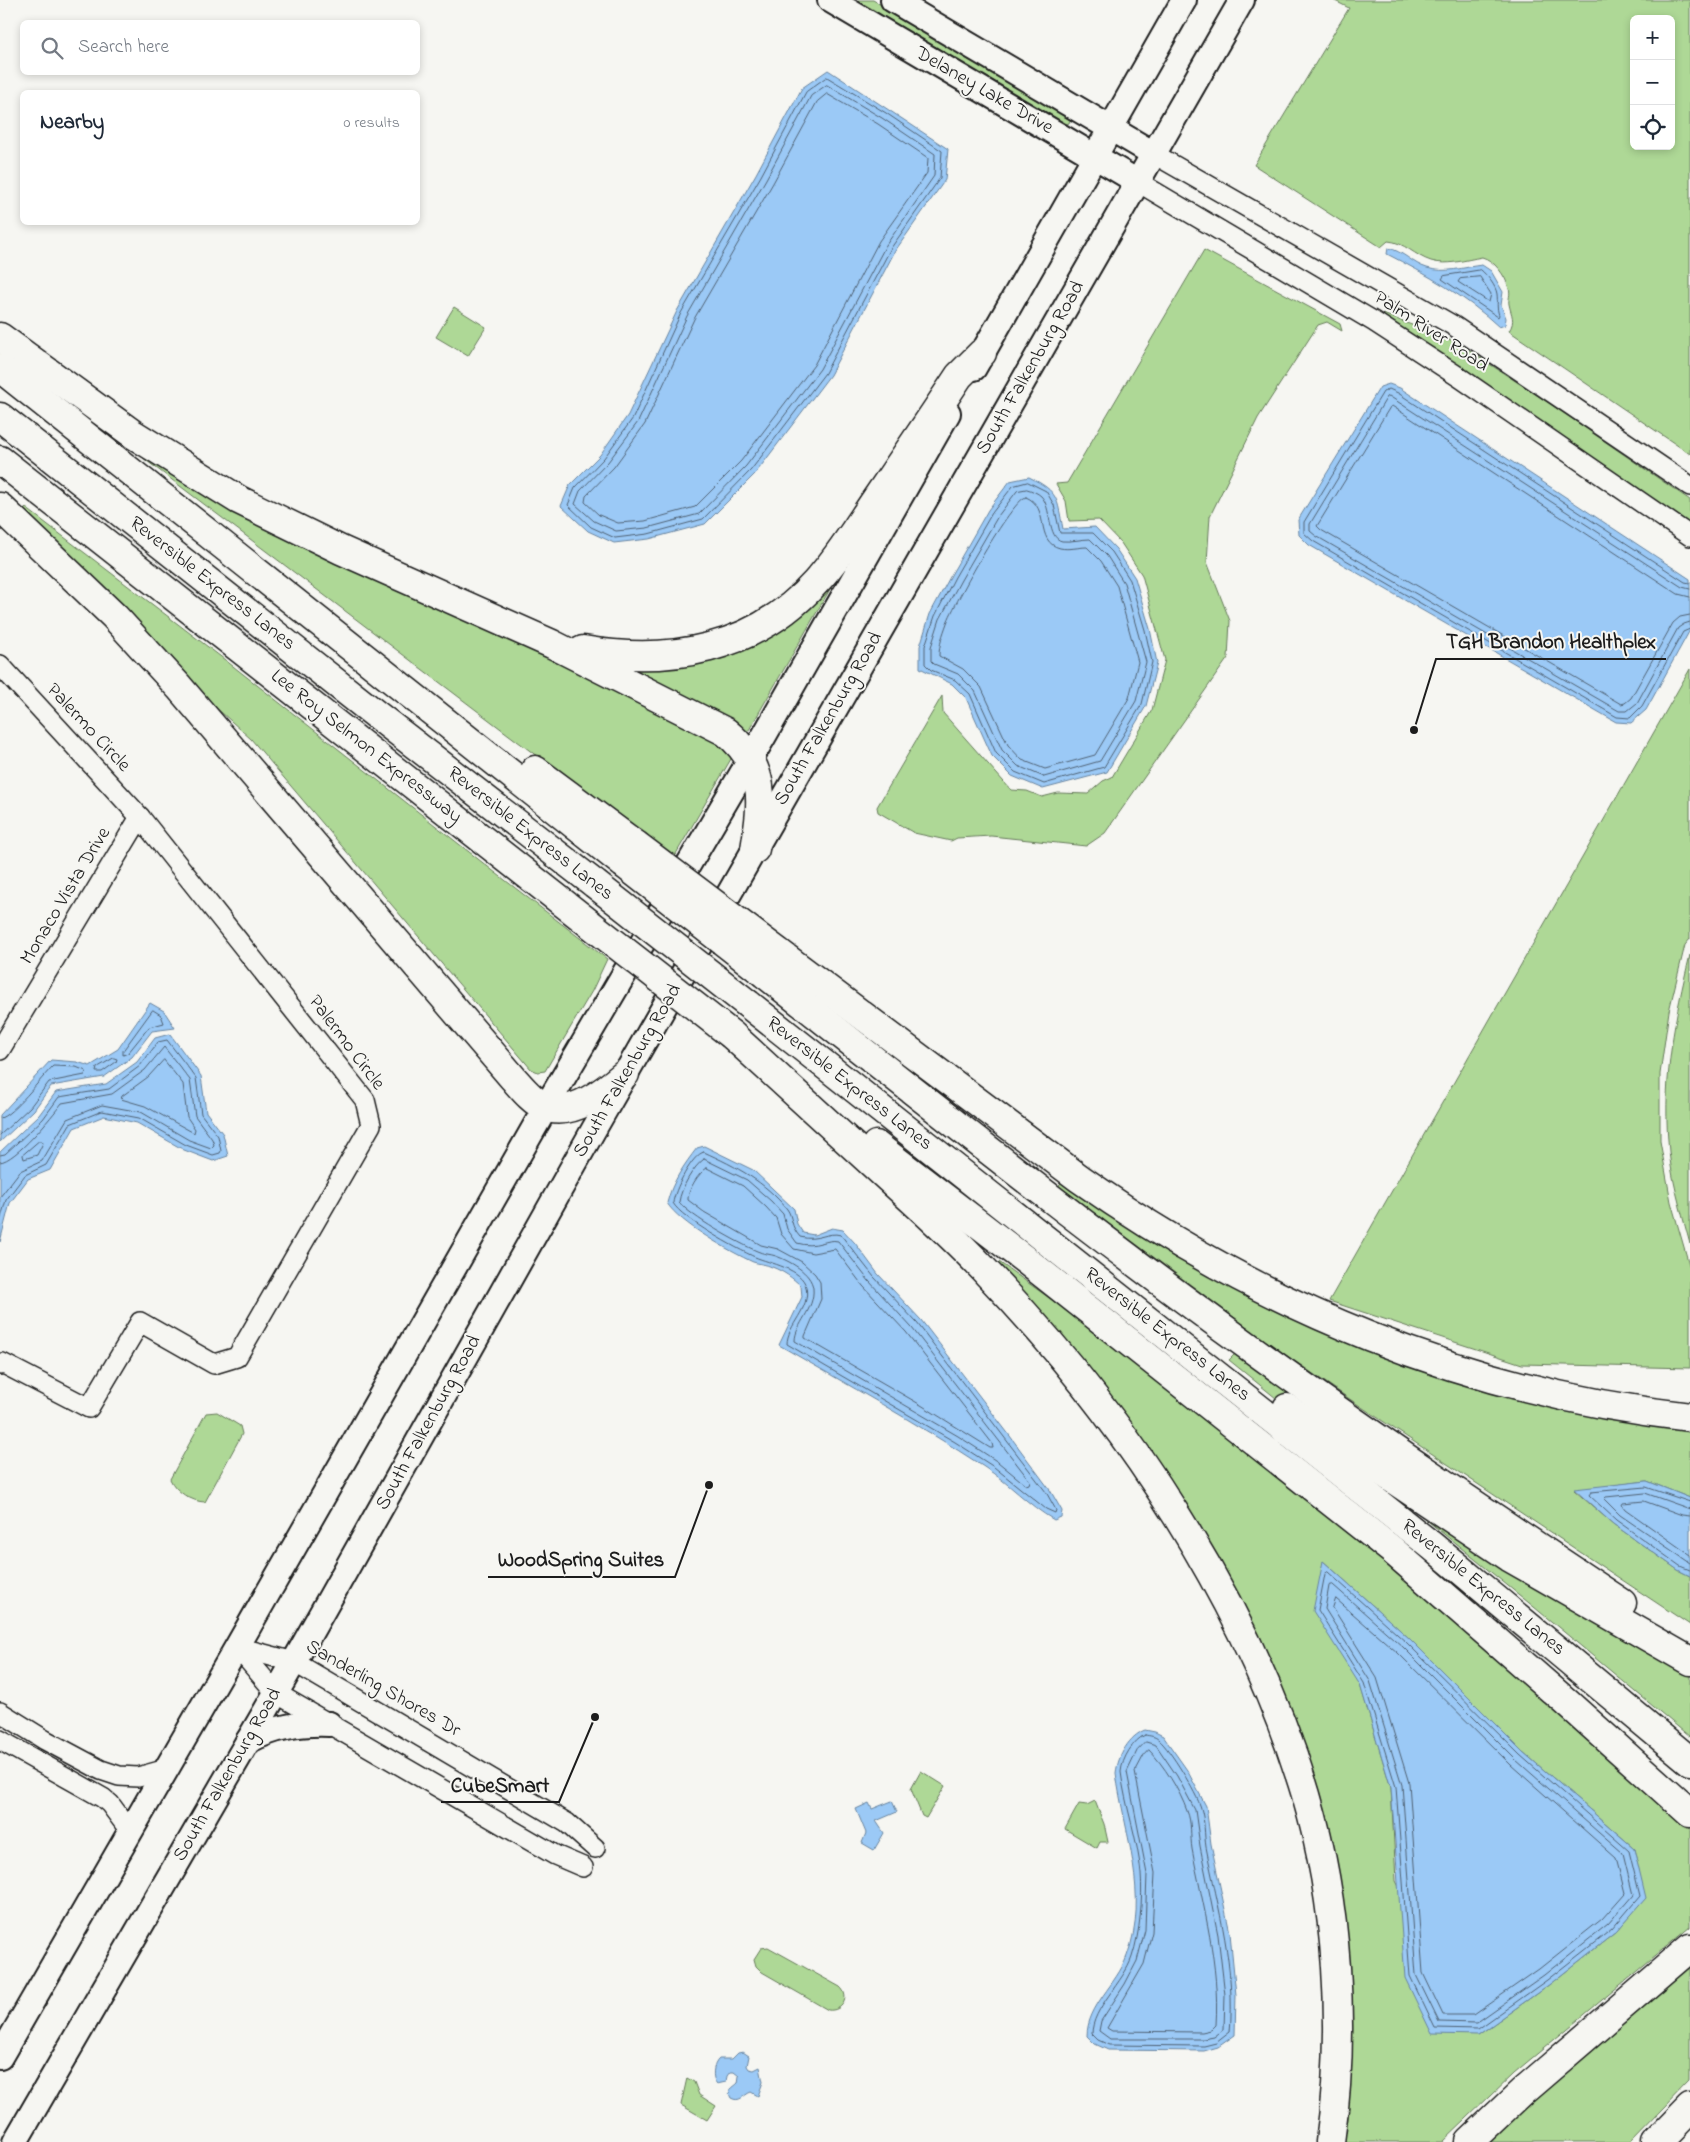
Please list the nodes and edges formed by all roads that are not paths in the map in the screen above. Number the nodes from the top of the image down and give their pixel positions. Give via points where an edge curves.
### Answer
1 (830, 0) edge
2 (893, 0) edge
3 (1184, 0) edge
4 (1242, 0) edge
5 (1110, 128) junction
6 (1154, 154) junction
7 (1094, 156) junction
8 (1138, 182) junction
9 (0, 337) edge
10 (982, 353) junction
11 (0, 368) edge
12 (0, 417) edge
13 (0, 460) edge
14 (1690, 486) edge
15 (0, 507) edge
16 (1690, 536) edge
17 (552, 644) junction
18 (0, 665) edge
19 (751, 759) junction
20 (140, 817) junction
21 (755, 849) junction
22 (617, 868) junction
23 (761, 981) junction
24 (732, 1035) junction
25 (0, 1050) edge
26 (625, 1074) junction
27 (546, 1107) junction
28 (0, 1365) edge
29 (1690, 1417) edge
30 (237, 1647) junction
31 (1690, 1648) edge
32 (1690, 1661) edge
33 (294, 1662) junction
34 (276, 1693) junction
35 (0, 1712) edge
36 (330, 1724) junction
37 (0, 1740) edge
38 (248, 1741) junction
39 (1690, 1760) edge
40 (167, 1769) junction
41 (1690, 1813) edge
42 (130, 1831) junction
43 (594, 1848) dead end
44 (583, 1867) dead end
45 (1690, 1948) edge
46 (0, 2057) edge
47 (1690, 2107) edge
48 (15, 2142) edge
49 (1330, 2142) edge
50 (1469, 2142) edge
51 (1656, 2142) edge

1 - 7 street, Delaney Lake Drive
2 - 5 street, Delaney Lake Drive
3 - 5 street
4 - 6 street, South Falkenburg Road
5 - 6 street, Delaney Lake Drive
5 - 7 street
6 - 8 street, South Falkenburg Road
6 - 14 street, Palm River Road via 1454,326
7 - 8 street, Delaney Lake Drive
7 - 10 street
8 - 16 street, Palm River Road via 1373,320
8 - 21 street, South Falkenburg Road
9 - 17 highway via 132,434 239,500 341,550
10 - 17 highway via 959,376 828,568 800,598 770,620 718,646 667,656 613,655
10 - 19 street
11 - 22 highway via 321,623
12 - 22 highway, Reversible Express Lanes via 423,751
13 - 24 highway, Lee Roy Selmon Expressway, bridge
15 - 27 highway via 114,616 179,687 513,1078 533,1099
17 - 19 highway via 718,728 738,743
18 - 20 street, Palermo Circle
19 - 21 highway via 761,797
19 - 27 street
20 - 25 street, Monaco Vista Drive
20 - 28 street, Palermo Circle via 365,1100 371,1125 237,1357 214,1364 140,1322 89,1408 2,1363
21 - 26 street, South Falkenburg Road
22 - 23 highway, bridge
23 - 29 highway via 1038,1148 1121,1208 1207,1261 1276,1296 1354,1331 1438,1362 1523,1388 1633,1411
23 - 31 highway via 1252,1348 1430,1475
23 - 32 highway via 1199,1342 1308,1424 1509,1557
23 - 39 highway, Reversible Express Lanes
24 - 41 highway via 1028,1262 1392,1550
24 - 49 highway via 949,1235 1026,1315 1103,1408 1216,1584 1276,1708 1306,1797 1320,1854 1334,1943 1337,1996 1338,2053
26 - 27 highway via 584,1103 566,1108
26 - 33 street, South Falkenburg Road
27 - 30 street
30 - 33 street, Sanderling Shores Dr
30 - 34 street
30 - 40 street
33 - 34 street, South Falkenburg Road
33 - 43 street, Sanderling Shores Dr via 567,1823
34 - 36 street
34 - 38 street, South Falkenburg Road
35 - 40 street via 101,1770 119,1776 138,1777
36 - 38 street via 282,1727
36 - 44 street via 555,1855
37 - 42 street via 102,1798
38 - 48 street, South Falkenburg Road
40 - 42 street
42 - 46 street
45 - 50 highway via 1523,2091
47 - 51 highway

